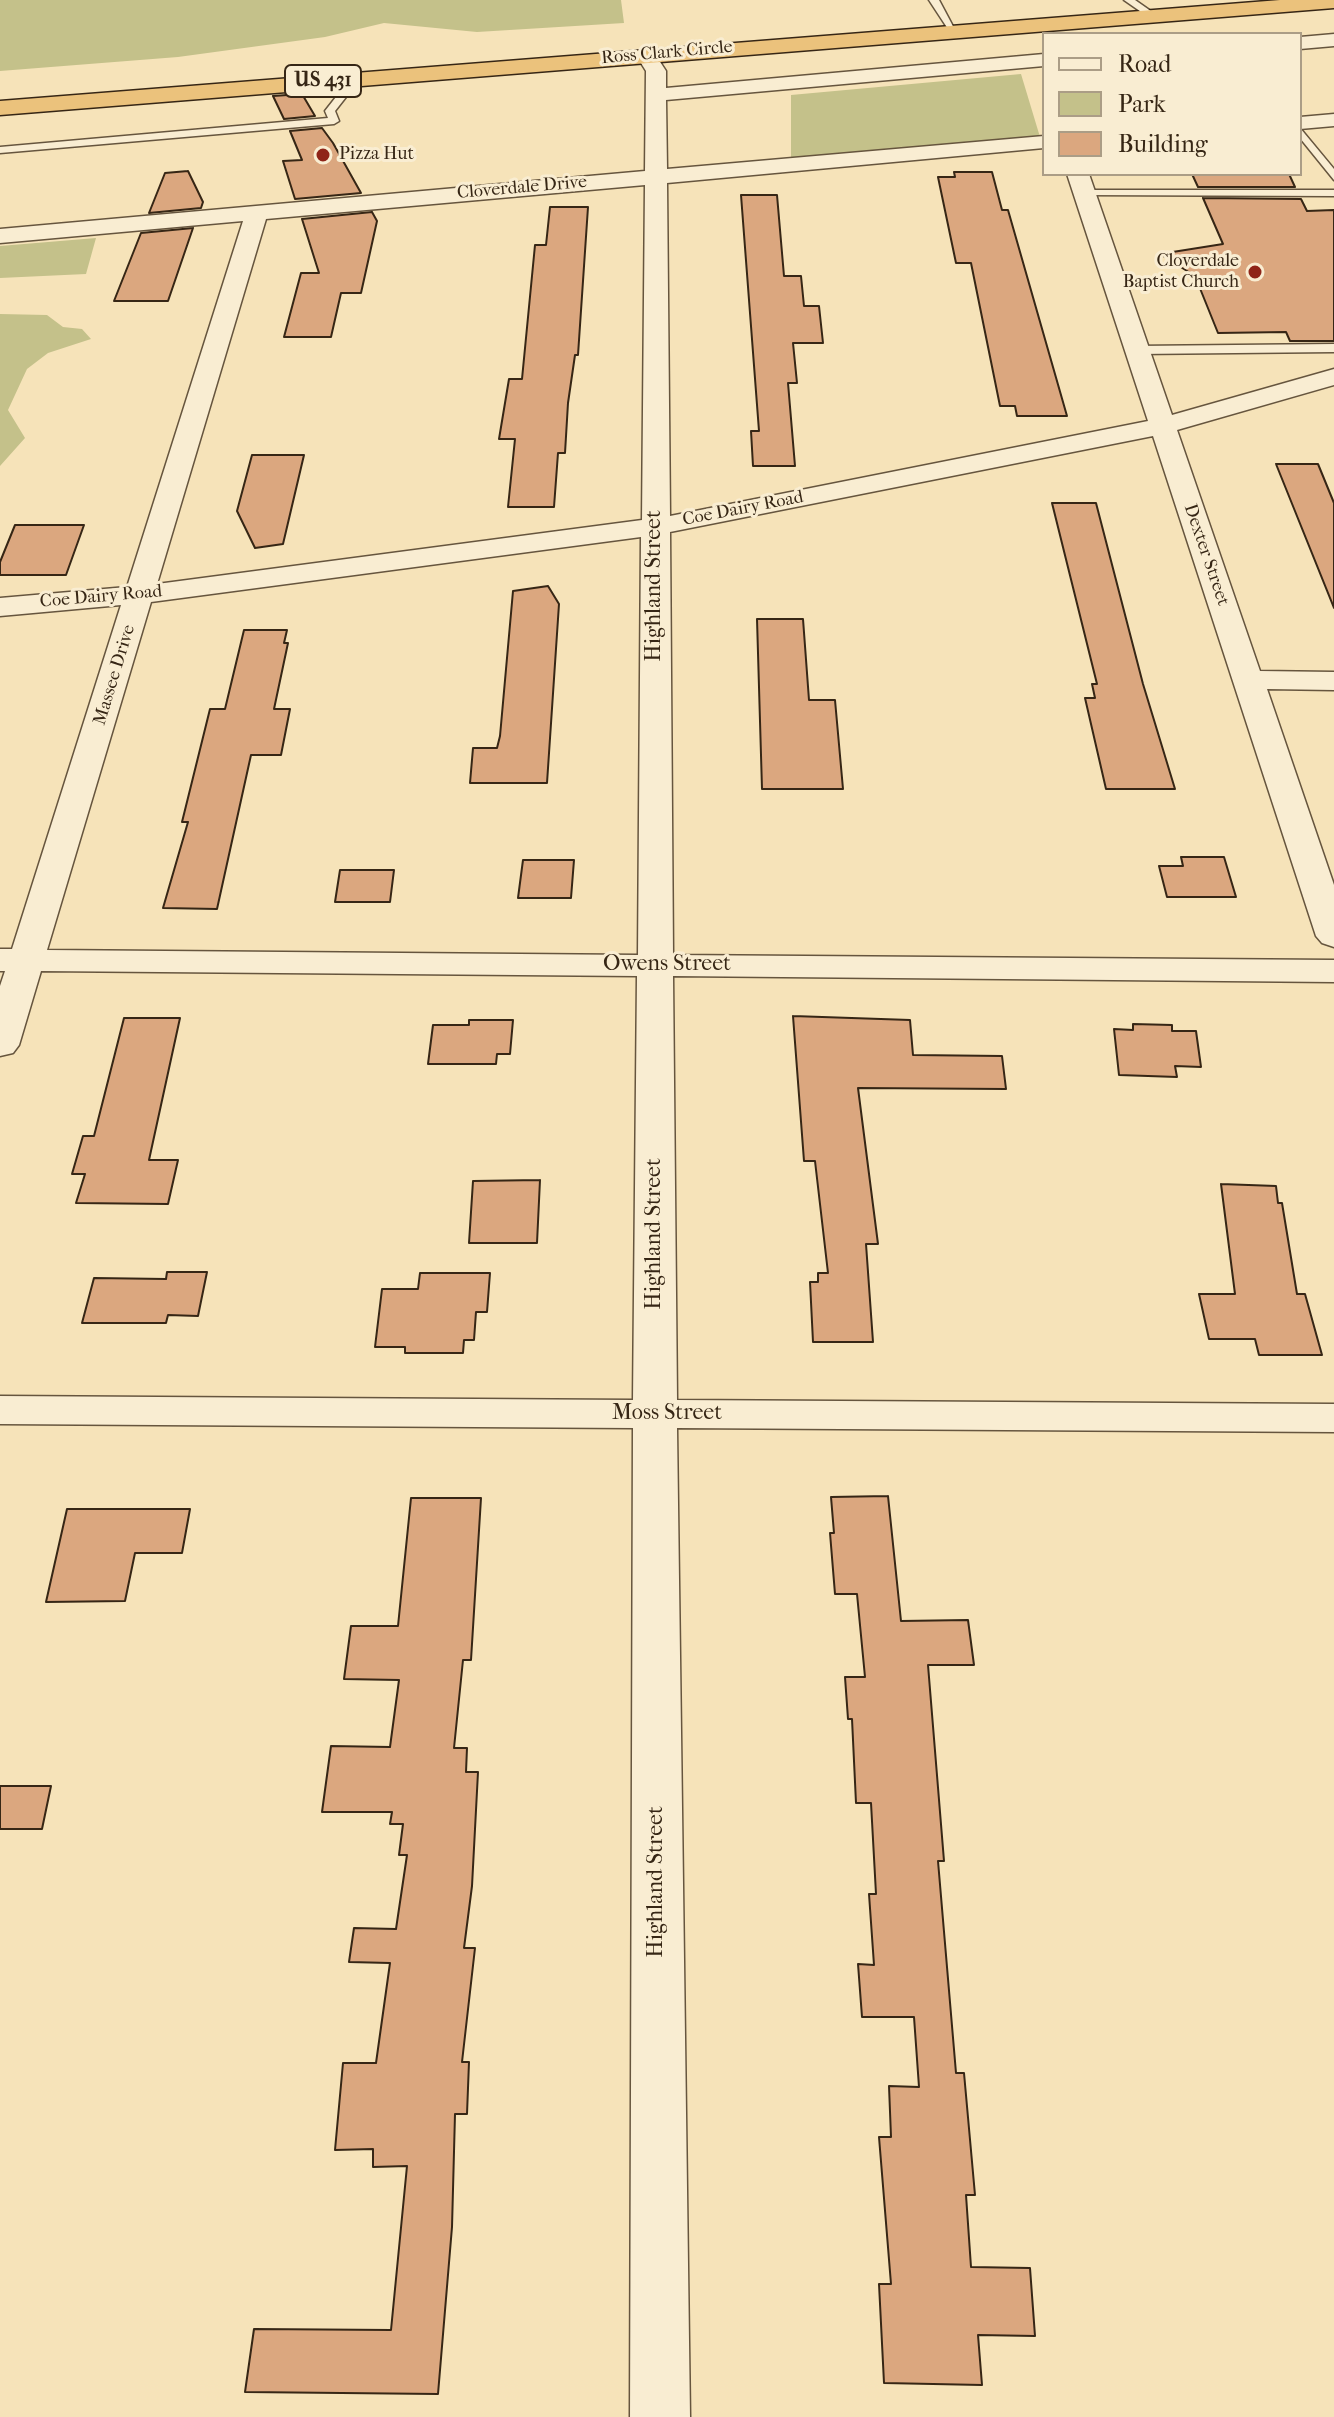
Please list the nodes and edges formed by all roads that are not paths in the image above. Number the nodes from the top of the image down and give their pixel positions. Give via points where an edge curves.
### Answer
1 (934, 0) edge
2 (1129, 0) edge
3 (1334, 2) edge
4 (1150, 14) junction
5 (1334, 18) edge
6 (1134, 32) edge
7 (961, 38) junction
8 (1334, 40) edge
9 (1302, 43) edge
10 (1042, 60) edge
11 (653, 73) junction
12 (336, 89) junction
13 (0, 108) edge
14 (1334, 120) edge
15 (1302, 123) edge
16 (0, 125) edge
17 (1302, 134) edge
18 (1042, 142) edge
19 (0, 150) edge
20 (657, 176) junction
21 (1334, 177) edge
22 (1081, 183) edge
23 (1334, 193) edge
24 (257, 212) junction
25 (0, 236) edge
26 (1334, 348) edge
27 (1137, 350) junction
28 (1334, 377) edge
29 (1162, 426) junction
30 (655, 527) junction
31 (140, 595) junction
32 (0, 607) edge
33 (1249, 680) junction
34 (1334, 681) edge
35 (1334, 936) edge
36 (13, 960) edge
37 (655, 965) junction
38 (1334, 971) edge
39 (0, 1045) edge
40 (0, 1410) edge
41 (655, 1414) junction
42 (1334, 1418) edge
43 (660, 2417) edge

1 - 7 lane
2 - 4 lane
3 - 4 highway, Ross Clark Circle / US 431
4 - 7 highway, Ross Clark Circle / US 431
5 - 6 highway
7 - 10 highway, Ross Clark Circle / US 431
7 - 11 highway, Ross Clark Circle / US 431
8 - 9 street
10 - 11 street
11 - 12 highway, Ross Clark Circle / US 431
11 - 20 street, Highland Street
12 - 13 highway, Ross Clark Circle / US 431
12 - 16 highway, Ross Clark Circle / US 431
12 - 19 lane via 330,111 334,121
14 - 15 street
17 - 21 lane
18 - 20 street, Cloverdale Drive
20 - 24 street, Cloverdale Drive
20 - 30 street, Highland Street
22 - 23 lane
22 - 27 street, Dexter Street
24 - 25 street, Cloverdale Drive
24 - 31 street, Massee Drive
26 - 27 lane
27 - 29 street, Dexter Street
28 - 29 street, Coe Dairy Road
29 - 30 street, Coe Dairy Road
29 - 33 street, Dexter Street
30 - 31 street, Coe Dairy Road
30 - 37 street, Highland Street
31 - 32 street, Coe Dairy Road
31 - 36 street, Massee Drive
33 - 34 street
33 - 35 street, Dexter Street
36 - 37 street, Owens Street
36 - 39 street, Massee Drive
37 - 38 street, Owens Street
37 - 41 street, Highland Street
40 - 41 street, Moss Street
41 - 42 street, Moss Street
41 - 43 street, Highland Street

